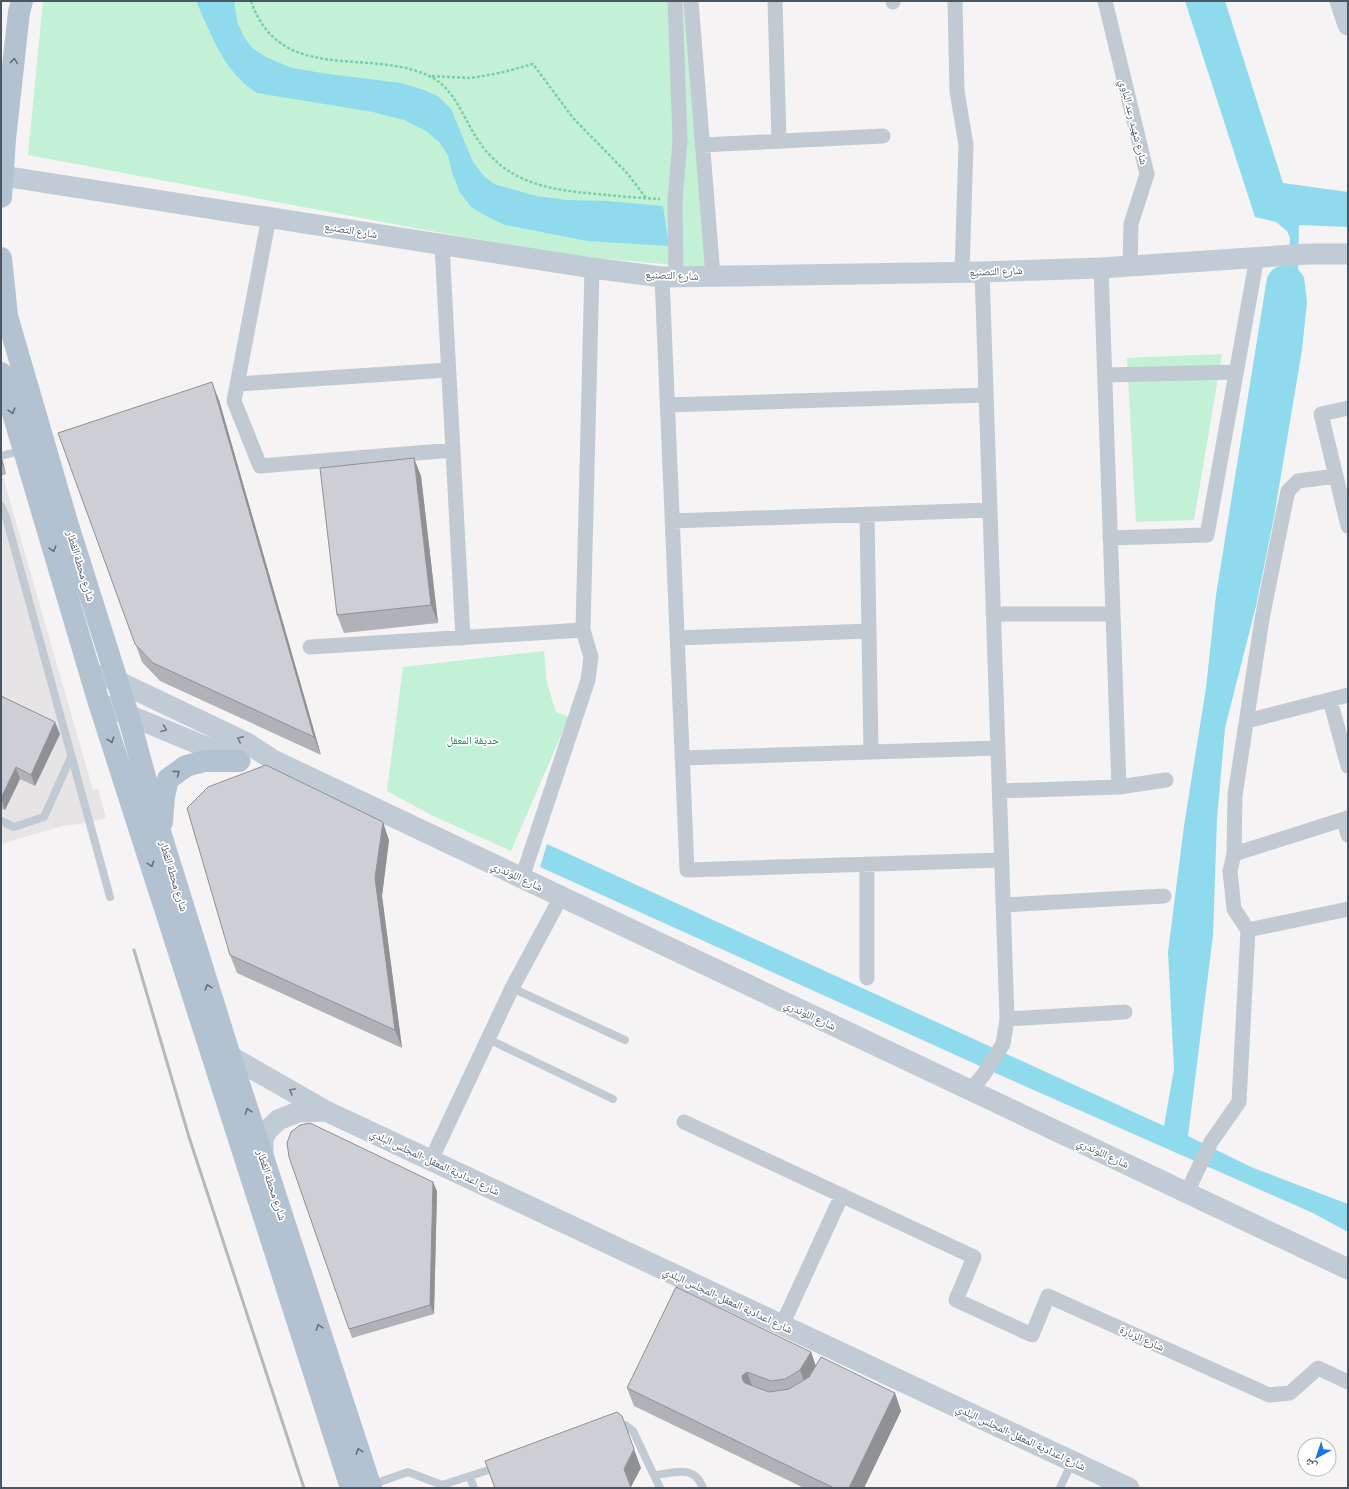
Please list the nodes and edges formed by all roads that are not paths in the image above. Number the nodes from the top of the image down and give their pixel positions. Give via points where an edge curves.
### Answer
1 (22, 1) edge
2 (675, 1) edge
3 (691, 1) edge
4 (775, 1) edge
5 (955, 1) edge
6 (1105, 1) edge
7 (1340, 1) edge
8 (1348, 25) edge
9 (1, 79) edge
10 (9, 101) junction
11 (883, 136) dead end
12 (779, 141) junction
13 (702, 145) junction
14 (3, 176) junction
15 (1, 197) edge
16 (269, 217) junction
17 (442, 244) junction
18 (1348, 254) edge
19 (1257, 257) junction
20 (1, 258) edge
21 (1130, 266) junction
22 (592, 268) junction
23 (1101, 268) junction
24 (972, 272) junction
25 (713, 276) junction
26 (669, 277) junction
27 (448, 370) junction
28 (1236, 372) junction
29 (1, 374) edge
30 (1105, 375) junction
31 (237, 384) junction
32 (986, 395) junction
33 (667, 406) junction
34 (1348, 408) edge
35 (23, 450) junction
36 (453, 450) junction
37 (1, 456) edge
38 (1336, 476) junction
39 (1, 506) edge
40 (990, 510) junction
41 (867, 514) junction
42 (672, 521) junction
43 (67, 522) junction
44 (1348, 526) edge
45 (46, 527) junction
46 (1110, 538) junction
47 (993, 614) junction
48 (1113, 614) junction
49 (583, 630) junction
50 (869, 631) junction
51 (463, 638) junction
52 (677, 638) junction
53 (310, 647) dead end
54 (91, 673) junction
55 (117, 681) junction
56 (1348, 695) edge
57 (1330, 700) junction
58 (99, 703) junction
59 (128, 714) junction
60 (1247, 722) junction
61 (998, 748) junction
62 (871, 752) junction
63 (71, 757) junction
64 (682, 758) junction
65 (273, 760) junction
66 (239, 761) junction
67 (1348, 766) edge
68 (1166, 780) dead end
69 (1119, 787) junction
70 (999, 791) junction
71 (1346, 819) edge
72 (1, 821) edge
73 (161, 835) junction
74 (1348, 835) edge
75 (1234, 854) junction
76 (1002, 860) junction
77 (867, 864) junction
78 (522, 878) junction
79 (1164, 896) dead end
80 (110, 897) dead end
81 (561, 897) junction
82 (1003, 905) junction
83 (1348, 908) edge
84 (1248, 930) junction
85 (867, 978) dead end
86 (512, 988) junction
87 (1126, 1012) dead end
88 (1007, 1019) junction
89 (488, 1039) junction
90 (625, 1040) dead end
91 (230, 1056) junction
92 (970, 1091) junction
93 (612, 1099) dead end
94 (326, 1111) junction
95 (684, 1122) dead end
96 (263, 1156) junction
97 (431, 1160) junction
98 (1187, 1192) junction
99 (842, 1196) junction
100 (1348, 1269) edge
101 (782, 1325) junction
102 (1348, 1382) edge
103 (609, 1426) edge
104 (1073, 1461) junction
105 (507, 1464) edge
106 (655, 1476) junction
107 (470, 1477) junction
108 (364, 1487) edge
109 (474, 1488) edge
110 (660, 1488) edge
111 (703, 1488) edge
112 (1060, 1488) edge
113 (1129, 1488) edge

10 -> 1 main road
2 - 26 street via 680,141
3 - 13 street
4 - 12 street
5 - 24 street via 957,91 966,145
6 - 21 street, شارع شهيد رعد الباوي via 1147,174 1131,224
7 - 8 street
9 - 10 main road
10 - 14 main road
11 - 12 street
12 - 13 street
13 - 25 street
14 - 15 main road
14 - 16 street, شارع التصنيع
16 - 17 street, شارع التصنيع
16 - 31 street
17 - 22 street, شارع التصنيع
17 - 27 street
18 - 19 street, شارع التصنيع
19 - 21 street, شارع التصنيع
19 - 28 street
20 - 43 main road, شارع محطة القطار via 7,316
21 - 23 street, شارع التصنيع
22 - 26 street, شارع التصنيع
22 - 49 street
23 - 24 street, شارع التصنيع
23 - 30 street
24 - 25 street, شارع التصنيع
24 - 32 street
25 - 26 street, شارع التصنيع
26 - 33 street
27 - 31 street
27 - 36 street
28 - 30 street
28 - 46 street via 1207,535
29 -> 35 main road, شارع محطة القطار
30 - 46 street
31 - 36 street via 234,401 260,466
32 - 33 street
32 - 40 street
33 - 42 street
34 - 38 street via 1321,414
35 - 37 lane
35 - 45 main road, شارع محطة القطار
36 - 51 street
38 - 44 street
38 - 60 street via 1298,481 1288,491 1262,619
39 - 63 lane
40 - 41 street
40 - 47 street
41 - 42 street
41 - 50 street
42 - 52 street
43 - 45 main road
43 - 55 main road, شارع محطة القطار
45 -> 54 main road, شارع محطة القطار
46 - 48 street
47 - 48 street
47 - 61 street
48 - 69 street
49 - 51 street
49 - 78 street via 591,656 588,680
50 - 52 street
50 - 62 street
51 - 53 street
52 - 64 street
54 - 55 street, شارع اللوندري
54 - 58 main road, شارع محطة القطار
55 - 59 main road, شارع محطة القطار
65 -> 55 street, شارع اللوندري via 247,743
56 - 57 street
57 - 60 street
57 - 67 street
58 - 59 street
58 -> 108 main road, شارع محطة القطار
59 -> 66 street
59 - 73 main road, شارع محطة القطار
60 - 75 street via 1235,796
61 - 62 street
61 - 70 street
62 - 64 street
63 - 72 lane via 44,817 14,827
63 - 80 lane
64 - 77 street via 687,870
65 - 66 street
65 - 78 street, شارع اللوندري
73 -> 66 main road via 168,779 186,766 204,761
68 - 69 street
69 - 70 street
70 - 76 street
71 - 74 street
71 - 75 street
91 -> 73 main road, شارع محطة القطار
75 - 84 street via 1230,871 1234,909
76 - 77 street
76 - 82 street
77 - 85 street
78 - 81 street, شارع اللوندري
79 - 82 street
81 - 86 street
81 - 92 street, شارع اللوندري
82 - 88 street
83 - 84 street
84 - 98 street via 1239,1102 1211,1142
86 - 89 street
86 - 90 lane
87 - 88 street
88 - 92 street via 1003,1044
89 - 93 lane
89 - 97 street
94 -> 91 street, شارع اعدادية المعقل -المجلس البلدي
96 -> 91 main road, شارع محطة القطار
92 - 98 street, شارع اللوندري
94 - 96 street via 298,1112 278,1120 262,1138
94 - 97 street, شارع اعدادية المعقل -المجلس البلدي
95 - 99 street
108 -> 96 main road, شارع محطة القطار
97 - 101 street, شارع اعدادية المعقل -المجلس البلدي
98 - 100 street, شارع اللوندري
99 - 101 street
99 - 102 street, شارع الزبارة via 974,1258 956,1300 1032,1335 1048,1296 1269,1395 1290,1393 1318,1368
101 - 104 street, شارع اعدادية المعقل -المجلس البلدي via 834,1354
103 - 106 lane via 625,1425 633,1431
104 - 112 lane
104 - 113 street, شارع اعدادية المعقل -المجلس البلدي
105 - 107 lane
106 - 110 lane
106 - 111 lane via 685,1471 700,1480
107 - 108 lane via 442,1485 408,1472
107 - 109 lane

